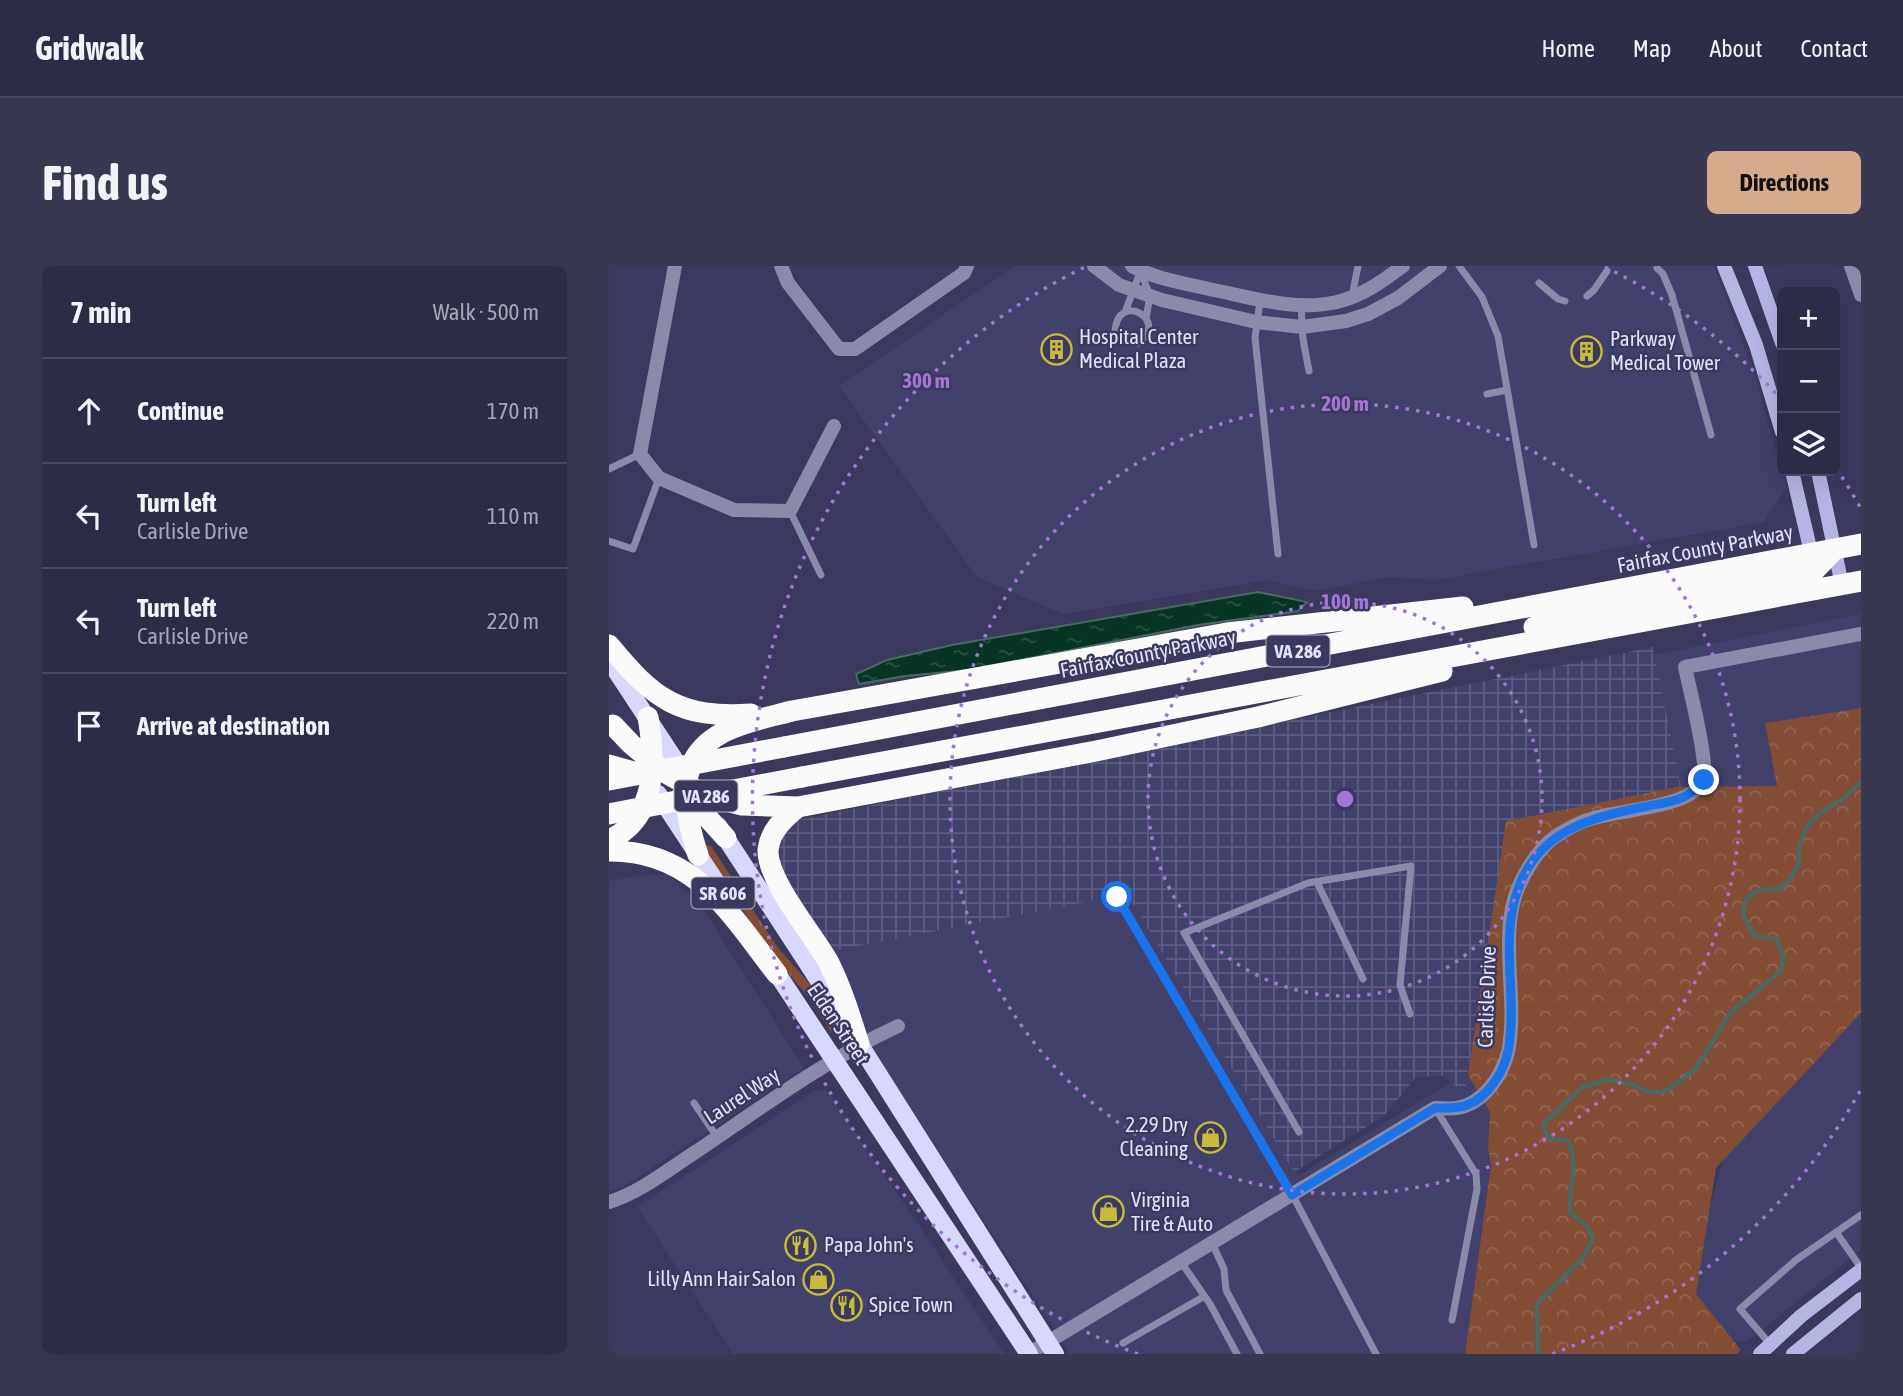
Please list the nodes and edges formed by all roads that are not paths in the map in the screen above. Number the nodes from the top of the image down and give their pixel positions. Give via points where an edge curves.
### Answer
1 (675, 266) edge
2 (781, 266) edge
3 (967, 266) edge
4 (1094, 266) edge
5 (1358, 266) edge
6 (1403, 266) edge
7 (1440, 266) edge
8 (1459, 266) edge
9 (1724, 266) edge
10 (1755, 266) edge
11 (1851, 266) edge
12 (1139, 268) edge
13 (1657, 268) dead end
14 (1607, 271) dead end
15 (1539, 284) dead end
16 (1133, 291) junction
17 (1861, 295) edge
18 (1150, 296) junction
19 (1587, 296) dead end
20 (1351, 298) junction
21 (1261, 299) junction
22 (1565, 301) dead end
23 (1301, 305) junction
24 (1125, 312) junction
25 (1146, 318) junction
26 (1256, 322) junction
27 (1302, 327) junction
28 (1777, 329) edge
29 (1115, 331) dead end
30 (1138, 343) dead end
31 (1309, 371) dead end
32 (1507, 390) junction
33 (1487, 394) dead end
34 (1777, 415) edge
35 (834, 426) dead end
36 (1711, 435) dead end
37 (640, 454) junction
38 (609, 469) edge
39 (1793, 476) edge
40 (1819, 476) edge
41 (659, 478) junction
42 (790, 511) junction
43 (609, 541) edge
44 (1861, 544) edge
45 (1534, 545) dead end
46 (1835, 549) junction
47 (1277, 554) dead end
48 (1815, 571) junction
49 (821, 575) dead end
50 (1851, 583) edge
51 (1615, 592) junction
52 (1619, 626) junction
53 (1861, 634) edge
54 (609, 645) edge
55 (1498, 647) junction
56 (609, 660) edge
57 (792, 711) junction
58 (648, 717) junction
59 (611, 722) edge
60 (609, 765) edge
61 (650, 774) junction
62 (609, 780) edge
63 (688, 789) junction
64 (798, 807) junction
65 (609, 814) edge
66 (726, 838) joint
67 (609, 840) edge
68 (609, 851) edge
69 (698, 855) junction
70 (1317, 882) junction
71 (1117, 897) dead end
72 (777, 974) junction
73 (1363, 979) dead end
74 (1411, 1014) dead end
75 (898, 1026) dead end
76 (859, 1044) junction
77 (835, 1060) junction
78 (694, 1103) dead end
79 (1435, 1108) junction
80 (1299, 1132) dead end
81 (717, 1137) junction
82 (1292, 1195) junction
83 (609, 1202) edge
84 (1861, 1215) edge
85 (1836, 1232) junction
86 (1211, 1243) junction
87 (1180, 1261) junction
88 (1861, 1269) edge
89 (1203, 1297) junction
90 (1861, 1299) edge
91 (1451, 1321) dead end
92 (1123, 1343) dead end
93 (1052, 1348) edge
94 (1765, 1349) edge
95 (1028, 1354) edge
96 (1237, 1354) edge
97 (1259, 1354) edge
98 (1376, 1354) edge
99 (1793, 1354) edge

1 - 37 street
2 - 3 street via 788,284 839,349 846,351 866,342 964,273
4 - 16 street
5 - 20 lane
6 - 20 street
7 - 27 street via 1368,314
8 - 32 lane via 1486,304 1498,336
9 - 34 main road via 1756,345
10 - 28 main road
11 - 17 street
12 - 16 lane
12 - 18 lane
12 - 21 street via 1167,279
13 - 36 lane via 1672,295
14 - 19 lane
15 - 22 lane
16 - 18 street
16 - 24 lane
18 - 25 lane
18 - 26 street
20 - 23 street
21 - 23 street
21 - 26 lane
23 - 27 lane
24 - 25 lane
24 - 29 lane
25 - 30 lane via 1147,336
26 - 27 street
26 - 47 lane
27 - 31 lane
32 - 33 lane
32 - 45 lane
35 - 42 street
37 - 38 lane
37 - 41 street
39 - 48 main road
40 - 46 main road
41 - 42 street via 734,510
41 - 43 lane via 633,549
42 - 49 lane
44 - 46 highway, Fairfax County Parkway / VA 286
46 - 48 highway, Fairfax County Parkway / VA 286
46 - 50 main road
48 - 50 highway, Fairfax County Parkway / VA 286
48 - 51 highway, Fairfax County Parkway / VA 286
48 - 52 highway, Fairfax County Parkway / VA 286
48 - 55 highway via 1531,627
51 - 57 highway via 1227,633
51 - 62 highway, Fairfax County Parkway / VA 286, bridge
52 - 55 highway, Fairfax County Parkway / VA 286
52 - 64 highway via 1258,717
53 - 79 street, Carlisle Drive via 1685,667 1704,780 1694,793 1677,800 1592,818 1553,838 1538,855 1525,873 1512,915 1506,1059 1480,1098 1457,1108
54 - 57 highway via 651,690 688,710 725,716
55 - 65 highway, Fairfax County Parkway / VA 286, bridge
56 - 58 main road
57 - 63 highway via 726,730 713,739 689,768
58 - 61 highway
58 - 63 main road
59 - 61 highway
60 - 61 highway
61 - 63 highway
61 - 67 highway via 649,793 639,816
61 - 69 main road, Elden Street / SR 606
63 - 64 highway via 723,802
63 - 66 highway
63 - 69 highway
64 - 76 highway via 771,838 769,860 777,881 829,964
66 - 76 main road, Elden Street / SR 606
68 - 72 highway via 648,855 687,872 726,909
69 - 72 main road, Elden Street / SR 606
70 - 73 lane
70 - 74 lane via 1411,866 1401,985
70 - 80 lane via 1184,933
71 - 82 lane
72 - 77 main road, Elden Street / SR 606
75 - 76 street, Laurel Way
76 - 77 street, Laurel Way
76 - 93 main road, Elden Street / SR 606
77 - 81 street, Laurel Way
77 - 95 main road, Elden Street / SR 606
78 - 81 lane
79 - 82 street, Carlisle Drive
79 - 91 lane via 1476,1174
81 - 83 street, Laurel Way
82 - 86 street, Carlisle Drive
82 - 98 lane
84 - 85 lane
85 - 88 lane
85 - 94 lane via 1740,1309
86 - 87 street, Carlisle Drive
86 - 97 lane via 1224,1269 1226,1290
87 - 89 lane
87 - 93 street, Carlisle Drive
88 - 94 main road
89 - 92 lane
89 - 96 lane
90 - 99 main road
93 - 95 street, Carlisle Drive

